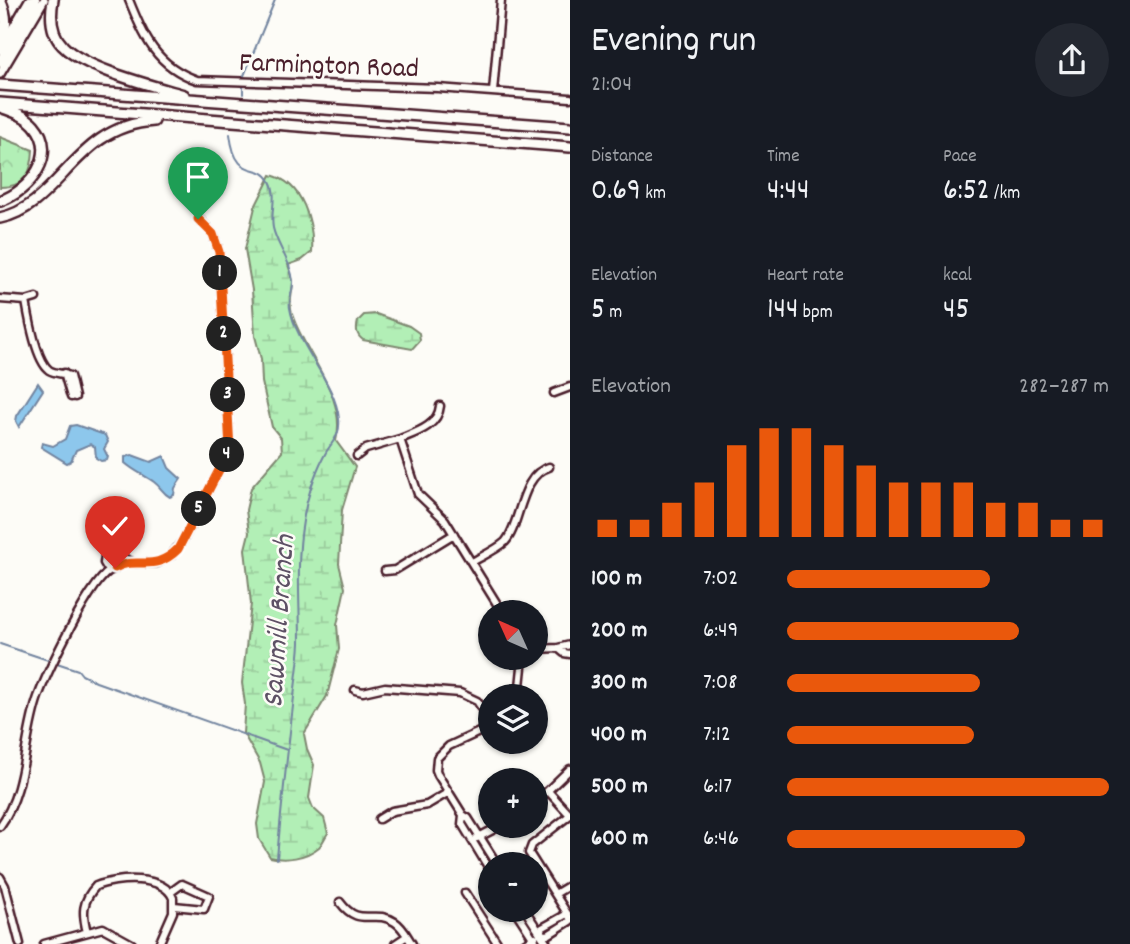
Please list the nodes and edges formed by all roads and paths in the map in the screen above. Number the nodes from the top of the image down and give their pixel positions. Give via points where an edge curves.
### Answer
1 (0, 0) edge
2 (29, 0) edge
3 (35, 0) edge
4 (44, 0) edge
5 (53, 0) edge
6 (129, 0) edge
7 (501, 0) edge
8 (0, 48) edge
9 (3, 64) edge
10 (0, 74) edge
11 (0, 85) edge
12 (493, 92) junction
13 (570, 98) edge
14 (206, 101) junction
15 (0, 105) edge
16 (188, 119) junction
17 (570, 127) edge
18 (570, 147) edge
19 (0, 201) edge
20 (0, 216) edge
21 (198, 219) dead end
22 (36, 298) dead end
23 (0, 299) edge
24 (26, 302) junction
25 (570, 387) edge
26 (554, 393) dead end
27 (73, 397) dead end
28 (440, 406) dead end
29 (400, 439) junction
30 (357, 457) dead end
31 (549, 467) dead end
32 (128, 527) dead end
33 (454, 534) junction
34 (116, 555) junction
35 (471, 562) junction
36 (104, 564) junction
37 (139, 564) junction
38 (115, 567) junction
39 (385, 571) dead end
40 (94, 587) junction
41 (495, 600) edge
42 (570, 645) edge
43 (548, 648) edge
44 (558, 648) junction
45 (570, 654) edge
46 (355, 690) dead end
47 (478, 702) edge
48 (478, 733) edge
49 (570, 769) edge
50 (548, 791) joint
51 (449, 792) junction
52 (463, 815) junction
53 (379, 819) dead end
54 (0, 826) edge
55 (548, 832) edge
56 (541, 838) edge
57 (481, 839) junction
58 (473, 843) junction
59 (479, 852) edge
60 (489, 852) edge
61 (0, 877) edge
62 (570, 885) edge
63 (171, 892) junction
64 (465, 893) dead end
65 (555, 894) junction
66 (340, 902) dead end
67 (174, 906) junction
68 (569, 918) edge
69 (524, 922) edge
70 (530, 922) edge
71 (88, 932) junction
72 (407, 936) junction
73 (537, 939) edge
74 (54, 943) edge
75 (20, 944) edge
76 (44, 944) edge
77 (132, 944) edge
78 (159, 944) edge
79 (395, 944) edge
80 (412, 944) edge
81 (498, 944) edge
82 (524, 944) edge
83 (547, 944) edge

1 - 8 highway via 6,11
2 - 8 main road
3 - 9 highway
4 - 9 main road
5 - 14 highway via 56,37 75,56
6 - 12 street, Farmington Road via 159,57 170,68 197,80
7 - 12 street
9 - 10 main road
11 - 14 highway
12 - 13 street, Farmington Road
14 - 17 highway
15 - 16 highway
15 - 19 highway via 28,120 43,145 32,181
16 - 18 highway
16 - 20 highway via 145,122 113,131 96,141 38,198
21 - 37 street via 213,234 219,252 230,449 178,549 165,560
22 - 24 street
23 - 24 street
24 - 27 street via 43,363 52,372 72,378
25 - 26 street
28 - 29 street via 429,425
29 - 30 street via 366,449
29 - 33 street via 418,494
31 - 35 street via 531,482 507,539
32 - 34 street
33 - 35 street
33 - 39 street via 395,570
34 - 36 street via 105,556
34 - 37 street
34 - 38 street
35 - 41 street
36 - 38 street
36 - 40 street
37 - 38 street
38 - 40 street
40 - 54 street via 38,698 16,796
42 - 44 street
43 - 44 street
44 - 45 street
46 - 47 street via 386,687 460,693
48 - 51 street via 439,754 436,769
49 - 50 street
50 - 55 street via 570,815
51 - 52 street
51 - 53 street via 427,805 392,811
52 - 57 street
52 - 58 street via 462,824
56 - 65 street via 528,853
57 - 58 street
57 - 60 street
58 - 59 street
61 - 75 street
62 - 65 street
63 - 67 street
63 - 67 street via 182,884 209,896 204,909
63 - 71 street via 136,879 96,886 83,907
64 - 81 street
65 - 68 street
66 - 72 street via 357,917 393,921
67 - 78 street
68 - 73 street via 542,928
69 - 73 street
70 - 73 street
71 - 74 street
71 - 77 street via 105,928
72 - 79 street
72 - 80 street
73 - 82 street
73 - 83 street
74 - 76 street

